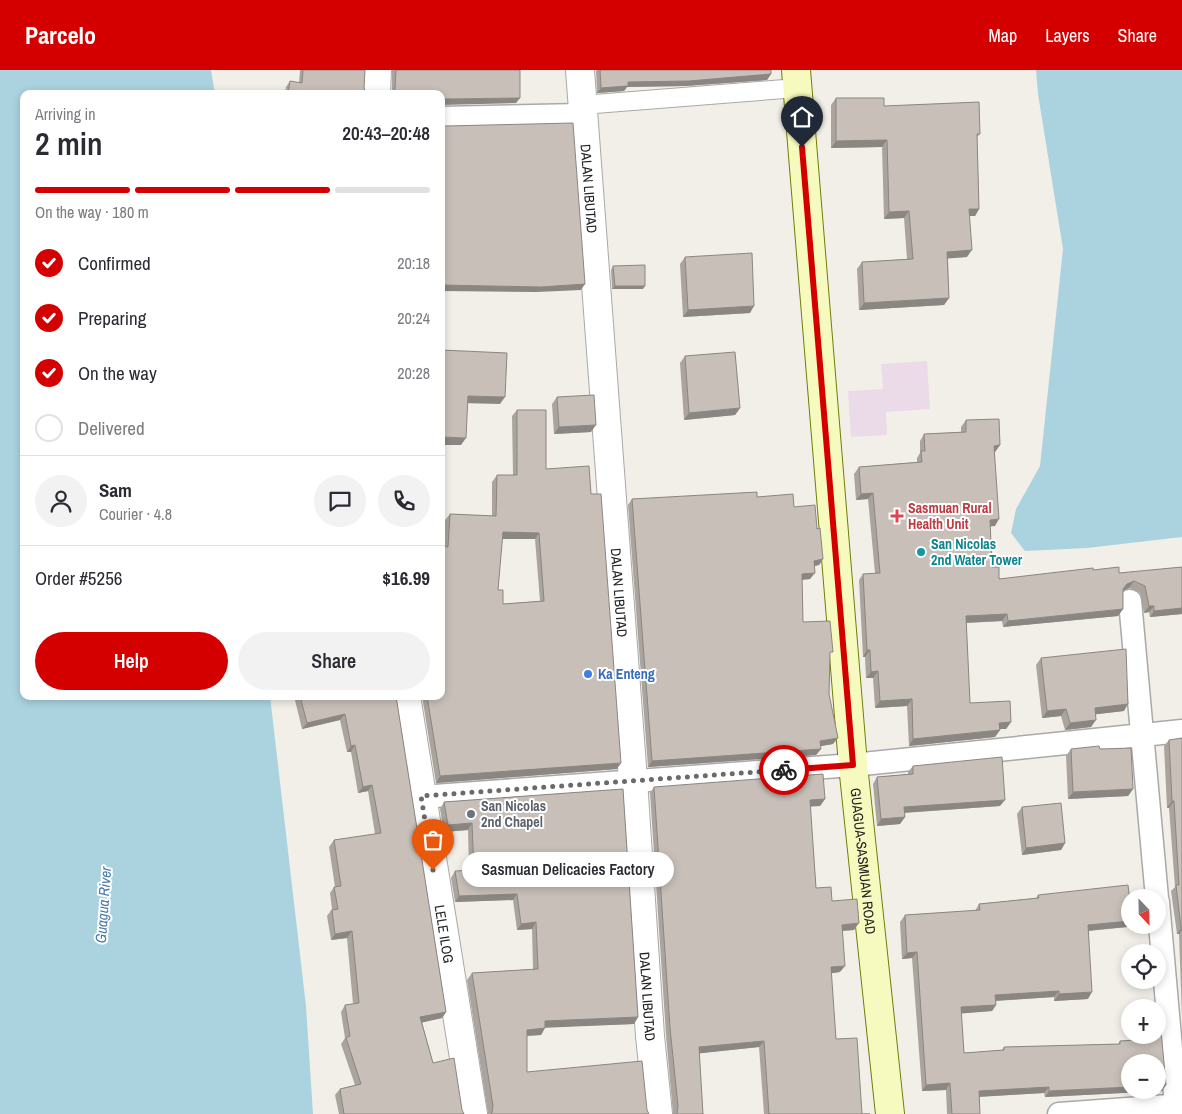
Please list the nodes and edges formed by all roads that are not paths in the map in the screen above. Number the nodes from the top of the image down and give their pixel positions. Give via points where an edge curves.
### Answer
1 (377, 70) edge
2 (580, 70) edge
3 (797, 79) edge
4 (376, 90) edge
5 (582, 110) junction
6 (445, 118) edge
7 (1130, 601) dead end
8 (407, 700) edge
9 (1182, 731) edge
10 (1142, 734) junction
11 (853, 765) junction
12 (633, 780) junction
13 (421, 796) junction
14 (1156, 889) edge
15 (1161, 934) edge
16 (1179, 1105) edge
17 (473, 1114) edge
18 (658, 1114) edge
19 (890, 1114) edge
20 (1060, 1114) edge

1 - 4 street
2 - 5 street, DALAN LIBUTAD
3 - 5 street
3 - 11 main road, GUAGUA-SASMUAN ROAD
5 - 6 street
5 - 12 street, DALAN LIBUTAD
7 - 10 street
8 - 13 street, LELE ILOG
9 - 10 street
10 - 11 street
10 - 14 street
11 - 12 street
11 - 19 main road, GUAGUA-SASMUAN ROAD
12 - 13 street
12 - 18 street, DALAN LIBUTAD
13 - 17 street, LELE ILOG
15 - 16 street
16 - 20 street

